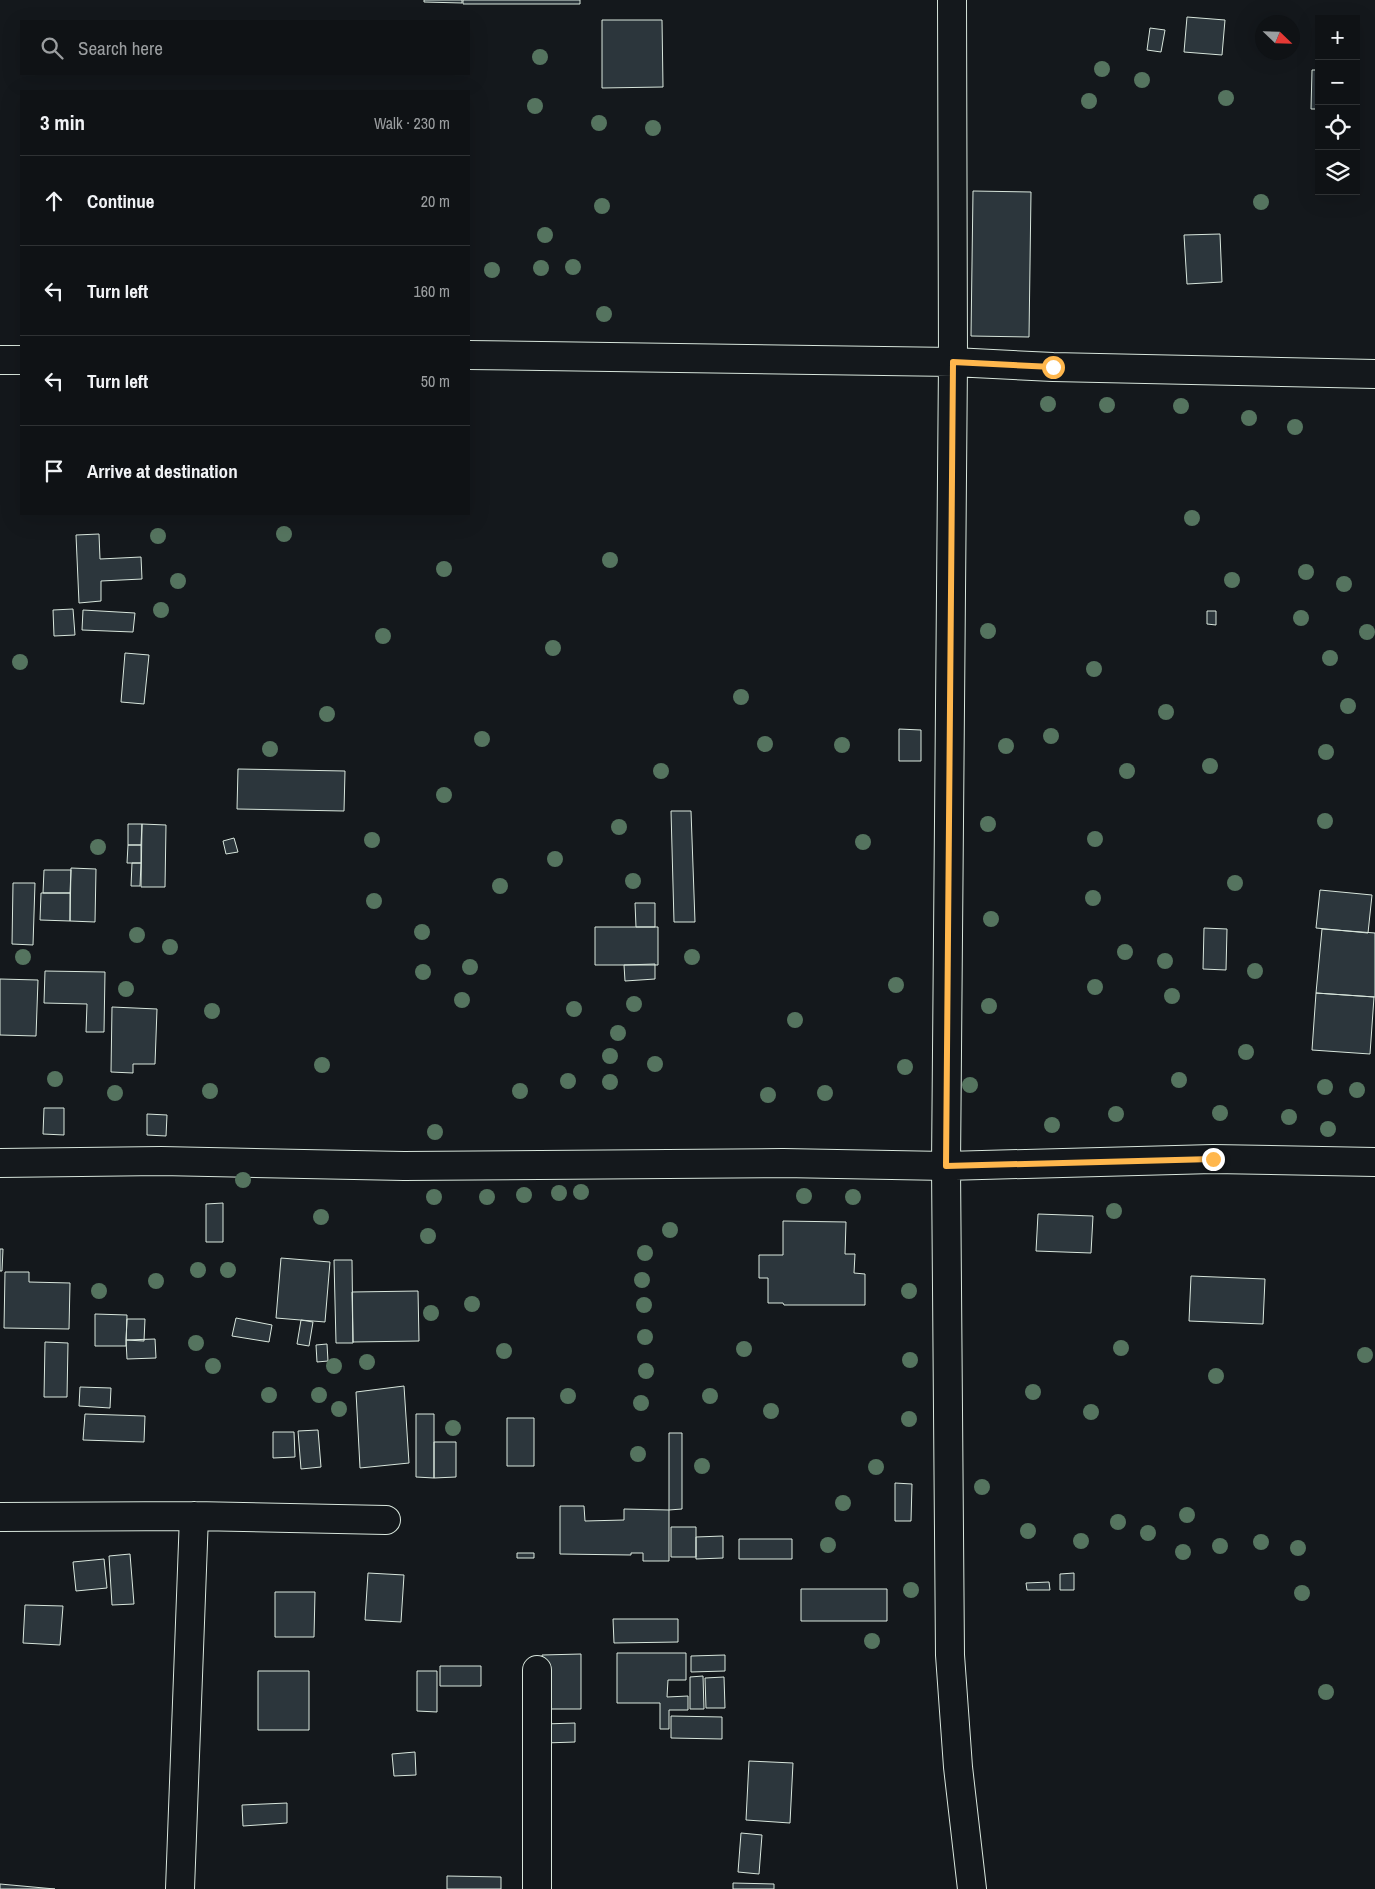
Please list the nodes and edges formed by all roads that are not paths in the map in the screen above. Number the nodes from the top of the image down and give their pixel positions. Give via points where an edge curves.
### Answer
1 (952, 0) edge
2 (470, 355) edge
3 (0, 360) edge
4 (20, 360) edge
5 (953, 362) junction
6 (1375, 374) edge
7 (1375, 1162) edge
8 (0, 1164) edge
9 (946, 1166) junction
10 (194, 1516) junction
11 (0, 1517) edge
12 (386, 1520) dead end
13 (538, 1670) dead end
14 (180, 1889) edge
15 (537, 1889) edge
16 (972, 1889) edge

1 - 5 street
2 - 5 street
3 - 4 street
5 - 6 street
5 - 9 street
7 - 9 street via 1213,1159
8 - 9 street via 161,1161 404,1166 773,1163
9 - 16 street via 950,1655 958,1767
10 - 11 street
10 - 12 street
10 - 14 street
13 - 15 street

